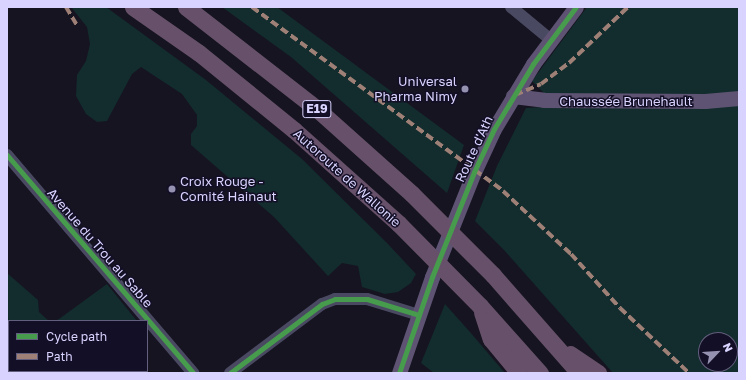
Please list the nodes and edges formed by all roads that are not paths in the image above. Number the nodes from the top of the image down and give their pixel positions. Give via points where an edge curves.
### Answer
1 (133, 7) edge
2 (186, 7) edge
3 (511, 7) edge
4 (576, 7) edge
5 (551, 40) junction
6 (513, 96) junction
7 (739, 98) edge
8 (7, 155) edge
9 (480, 306) junction
10 (419, 315) junction
11 (148, 320) edge
12 (148, 320) edge
13 (557, 345) junction
14 (193, 373) edge
15 (230, 373) edge
16 (399, 373) edge
17 (519, 373) edge
18 (540, 373) edge
19 (579, 373) edge
20 (598, 373) edge

1 - 9 highway, Autoroute de Wallonie / E19, bridge via 199,53 294,130 398,222
2 - 13 highway, E19, bridge via 317,109 412,194 494,275
3 - 5 street
4 - 5 main road, Route d'Ath
5 - 6 main road, Route d'Ath
6 - 7 main road, Chaussée Brunehault via 544,100 705,101
6 - 10 main road, Route d'Ath via 474,172
8 - 11 street, Avenue du Trou au Sable
9 - 17 highway via 491,339
9 - 18 highway, Autoroute de Wallonie / E19
10 - 15 street via 367,299 335,299 322,304
10 - 16 main road, Route d'Ath
12 - 14 street, Avenue du Trou au Sable
13 - 19 highway, E19
13 - 20 highway

